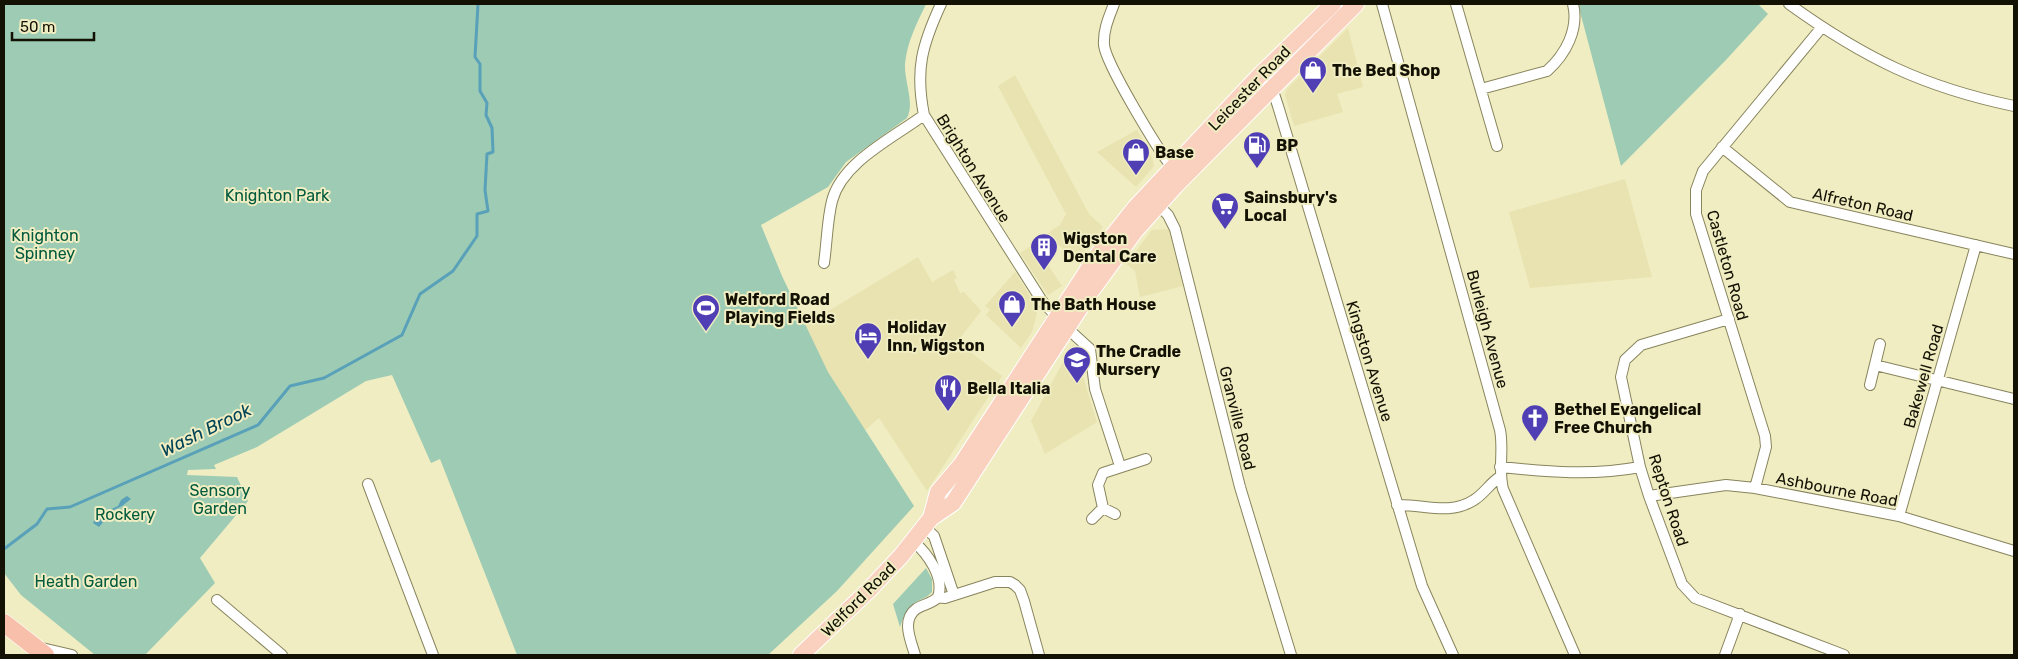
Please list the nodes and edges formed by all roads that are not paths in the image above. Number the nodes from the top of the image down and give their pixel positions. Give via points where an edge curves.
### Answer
1 (941, 4) edge
2 (1114, 4) edge
3 (1333, 4) edge
4 (1356, 4) edge
5 (1382, 4) edge
6 (1456, 4) edge
7 (1573, 4) edge
8 (1789, 4) edge
9 (1822, 27) junction
10 (1259, 76) junction
11 (1271, 89) junction
12 (1481, 90) junction
13 (2014, 106) edge
14 (924, 116) junction
15 (1496, 146) dead end
16 (1722, 147) junction
17 (1172, 167) junction
18 (1152, 200) junction
19 (1976, 245) junction
20 (2014, 254) edge
21 (824, 263) dead end
22 (1056, 316) junction
23 (1729, 319) junction
24 (1068, 329) junction
25 (1880, 344) dead end
26 (1875, 365) junction
27 (1938, 380) junction
28 (1870, 386) dead end
29 (2014, 399) edge
30 (1146, 458) dead end
31 (1120, 466) junction
32 (1640, 466) junction
33 (1500, 472) junction
34 (368, 484) dead end
35 (1755, 488) junction
36 (1649, 496) junction
37 (1397, 505) junction
38 (1103, 508) junction
39 (1115, 514) dead end
40 (1899, 516) junction
41 (1092, 519) dead end
42 (928, 522) junction
43 (913, 541) junction
44 (2014, 551) edge
45 (947, 596) junction
46 (217, 600) dead end
47 (1740, 614) junction
48 (4, 623) edge
49 (4, 628) edge
50 (35, 652) edge
51 (72, 655) edge
52 (282, 655) edge
53 (432, 655) edge
54 (801, 655) edge
55 (915, 655) edge
56 (1039, 655) edge
57 (1288, 655) edge
58 (1453, 655) edge
59 (1575, 655) edge
60 (1725, 655) edge
61 (1844, 655) edge

1 - 14 street, Brighton Avenue via 920,60 919,91
2 - 17 street via 1104,33 1104,47 1157,148
3 - 10 main road, Leicester Road
4 - 11 main road, Leicester Road
5 - 33 street, Burleigh Avenue via 1500,430
6 - 12 street
7 - 12 street via 1576,16 1574,34 1555,64 1547,71
8 - 9 street
9 - 13 street via 1885,64 1925,82
9 - 16 street, Castleton Road
10 - 11 street, Kingston Avenue
10 - 17 main road, Leicester Road
11 - 18 main road, Leicester Road
11 - 37 street, Kingston Avenue
12 - 15 street
14 - 21 street via 844,176 832,202
14 - 22 street, Brighton Avenue via 1042,301
16 - 19 street, Alfreton Road via 1790,202
16 - 23 street, Castleton Road via 1703,171 1695,201 1696,214
17 - 18 main road, Leicester Road
18 - 22 main road, Leicester Road via 1097,256
18 - 24 main road, Leicester Road
18 - 57 street, Granville Road via 1168,215 1175,229 1240,487
19 - 20 street, Alfreton Road
19 - 27 street, Bakewell Road
22 - 24 street, Brighton Avenue
22 - 42 main road, Leicester Road via 961,465 938,492
23 - 32 street, Repton Road via 1641,345 1625,360 1621,377
23 - 35 street, Castleton Road via 1765,436 1766,447
24 - 31 street, Brighton Avenue via 1090,349 1094,389
24 - 42 main road, Leicester Road via 953,503
25 - 26 street
26 - 27 street
26 - 28 street
27 - 29 street
27 - 40 street, Bakewell Road
30 - 31 street
31 - 38 street via 1108,470 1100,478 1098,492
32 - 33 street via 1590,474
32 - 36 street, Repton Road
33 - 37 street via 1475,500 1459,507 1441,509
33 - 59 street, Burleigh Avenue via 1508,504
34 - 53 street
35 - 36 street, Ashbourne Road via 1726,484
35 - 40 street, Ashbourne Road
36 - 47 street, Repton Road via 1682,584 1696,598
37 - 58 street, Kingston Avenue via 1422,586
38 - 39 street
38 - 41 street
40 - 44 street, Ashbourne Road
42 - 43 main road, Leicester Road
42 - 45 street
43 - 45 street via 931,560 939,585
43 - 54 main road, Welford Road via 844,616
45 - 55 street via 915,610 911,615 908,631
45 - 56 street via 994,582 1015,585 1024,601
46 - 52 street
47 - 60 street
47 - 61 street, Repton Road
48 - 50 highway
49 - 50 highway
50 - 51 street

